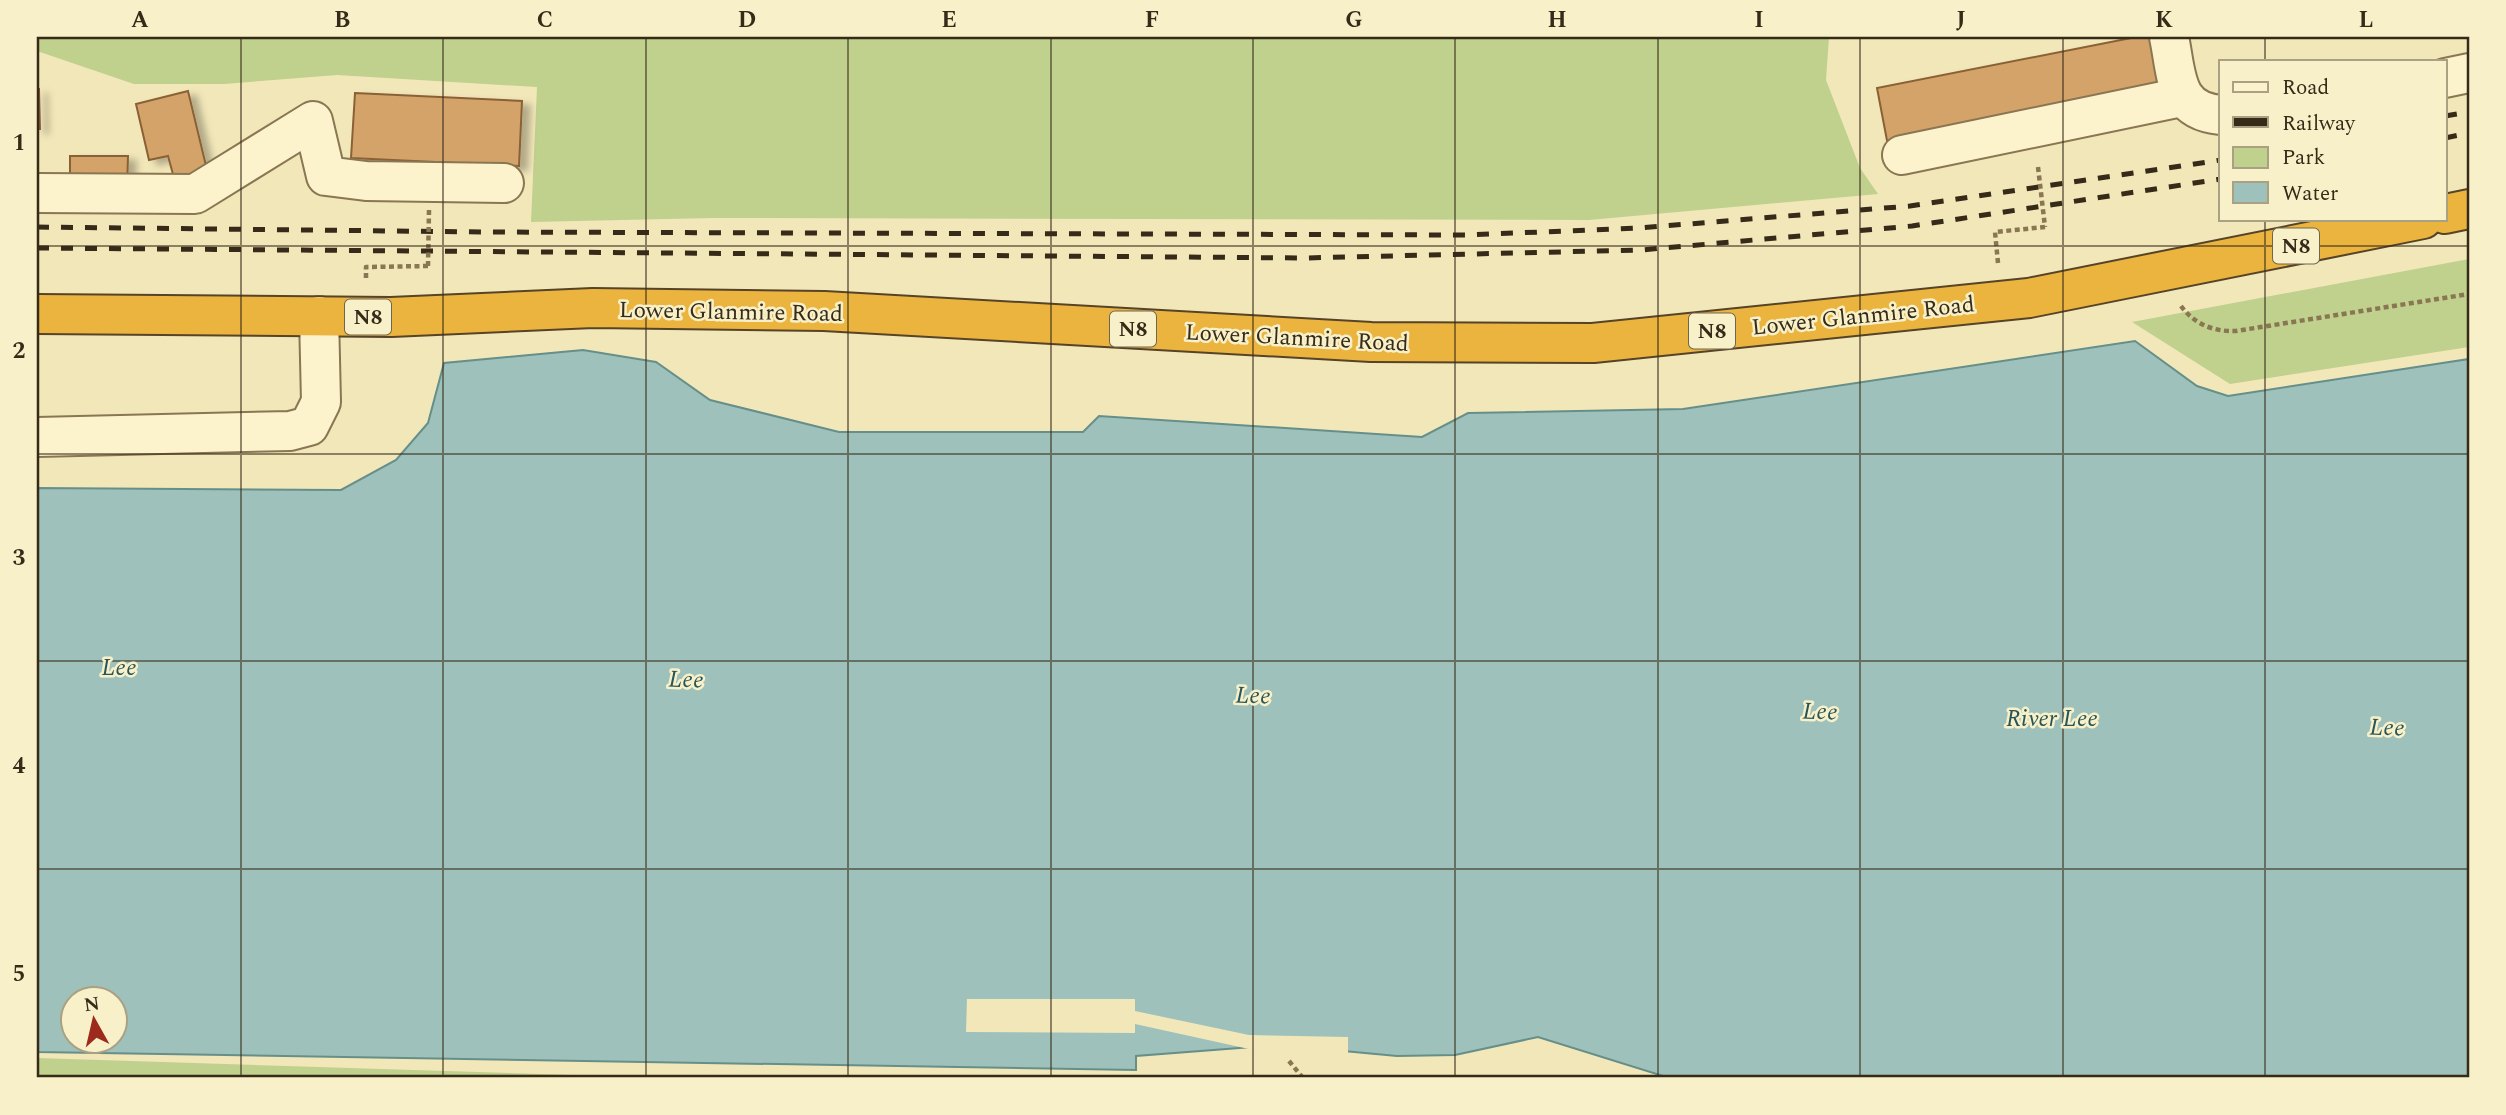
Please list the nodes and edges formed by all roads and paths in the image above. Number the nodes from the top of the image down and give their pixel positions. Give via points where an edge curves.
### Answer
1 (2169, 37) edge
2 (2469, 73) edge
3 (2446, 78) edge
4 (2182, 97) junction
5 (2219, 114) edge
6 (1902, 155) dead end
7 (2038, 167) dead end
8 (504, 183) dead end
9 (37, 194) edge
10 (2469, 209) edge
11 (429, 210) dead end
12 (2446, 214) edge
13 (2418, 220) edge
14 (1998, 264) dead end
15 (366, 278) dead end
16 (2469, 294) edge
17 (2178, 301) dead end
18 (37, 314) edge
19 (320, 316) junction
20 (37, 437) edge
21 (1289, 1061) dead end
22 (1303, 1078) edge

1 - 4 street
2 - 3 street
4 - 5 street via 2194,107
4 - 6 street
7 - 14 path, bridge via 2045,227 1995,232
8 - 9 street via 327,176 313,121 195,194
10 - 12 highway
11 - 15 path, bridge via 428,266 366,267
13 - 19 highway, Lower Glanmire Road / N8 via 2029,298 1593,343 1371,342 824,311 593,308
16 - 17 path via 2236,331 2203,326 2182,310
18 - 19 highway, Lower Glanmire Road / N8
19 - 20 street via 321,402 309,426 290,431
21 - 22 path

